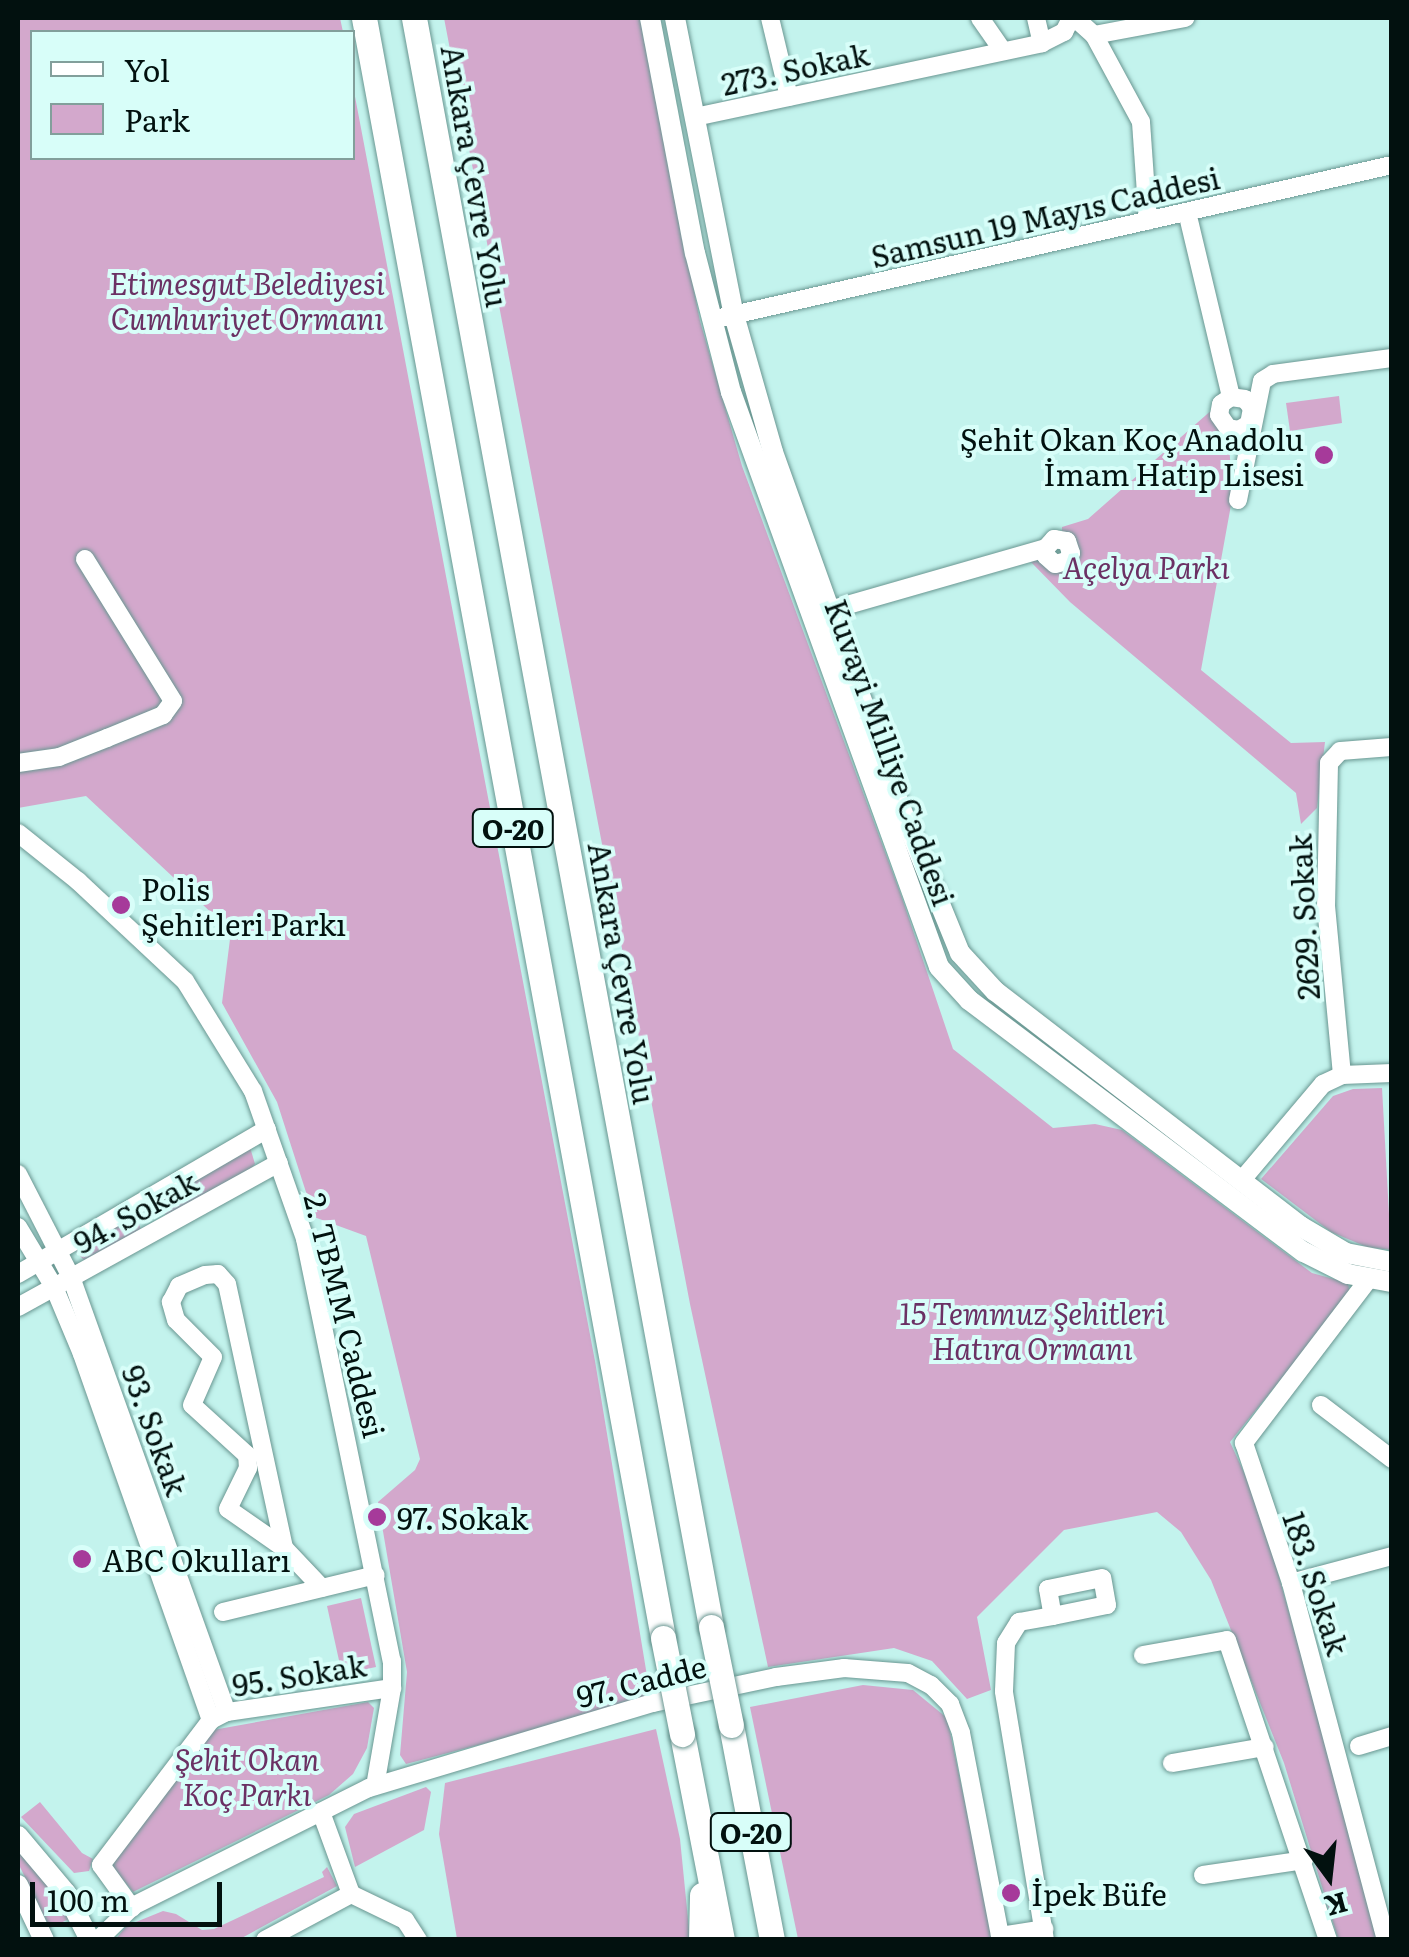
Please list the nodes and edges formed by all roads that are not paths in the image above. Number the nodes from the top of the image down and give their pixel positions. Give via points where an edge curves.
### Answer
1 (364, 18) edge
2 (414, 18) edge
3 (650, 18) edge
4 (676, 18) edge
5 (770, 18) edge
6 (980, 18) edge
7 (1036, 18) edge
8 (1073, 18) edge
9 (1184, 18) edge
10 (1094, 35) junction
11 (1042, 42) junction
12 (1003, 51) junction
13 (789, 97) junction
14 (695, 117) junction
15 (1392, 165) edge
16 (1187, 212) junction
17 (1148, 220) junction
18 (734, 315) junction
19 (710, 320) junction
20 (1392, 358) edge
21 (1231, 397) junction
22 (1252, 419) junction
23 (1238, 500) dead end
24 (1046, 548) dead end
25 (85, 559) dead end
26 (830, 610) junction
27 (1392, 747) edge
28 (18, 763) edge
29 (18, 833) edge
30 (1392, 1073) edge
31 (1086, 1075) junction
32 (1342, 1076) junction
33 (267, 1129) junction
34 (279, 1163) junction
35 (18, 1174) edge
36 (1241, 1181) junction
37 (18, 1227) edge
38 (59, 1248) junction
39 (1392, 1262) edge
40 (38, 1263) junction
41 (18, 1274) edge
42 (1368, 1280) junction
43 (63, 1282) junction
44 (1392, 1282) edge
45 (18, 1307) edge
46 (1321, 1405) dead end
47 (1392, 1459) edge
48 (284, 1548) junction
49 (1392, 1556) edge
50 (376, 1575) junction
51 (1291, 1582) junction
52 (322, 1588) junction
53 (224, 1612) dead end
54 (1053, 1616) dead end
55 (1142, 1655) dead end
56 (392, 1688) junction
57 (219, 1716) junction
58 (1392, 1736) edge
59 (1359, 1746) dead end
60 (1265, 1747) junction
61 (1172, 1763) dead end
62 (376, 1786) junction
63 (321, 1812) junction
64 (18, 1836) edge
65 (704, 1845) junction
66 (1304, 1860) junction
67 (1203, 1875) dead end
68 (18, 1885) edge
69 (351, 1894) junction
70 (130, 1908) junction
71 (1386, 1915) edge
72 (1044, 1934) edge
73 (90, 1935) edge
74 (1000, 1938) edge
75 (46, 1940) edge
76 (265, 1940) edge
77 (418, 1940) edge
78 (701, 1940) edge
79 (722, 1940) edge
80 (772, 1940) edge
81 (1328, 1940) edge
82 (1386, 1940) edge

1 - 65 highway, O-20, bridge
2 - 80 highway, Ankara Çevre Yolu / O-20, bridge
3 - 19 main road, Kuvayi Milliye Caddesi
4 - 14 main road, Kuvayi Milliye Caddesi
5 - 13 street
6 - 12 street
7 - 11 street
8 - 10 street
8 - 11 street, 273. Sokak via 1064,32
9 - 10 street
10 - 17 street via 1141,122
11 - 12 street, 273. Sokak
12 - 13 street, 273. Sokak
13 - 14 street, 273. Sokak
14 - 18 main road, Kuvayi Milliye Caddesi
15 - 16 street, Samsun 19 Mayıs Caddesi
16 - 17 street, Samsun 19 Mayıs Caddesi
16 - 21 street
17 - 18 street, Samsun 19 Mayıs Caddesi
18 - 19 street, Samsun 19 Mayıs Caddesi
18 - 26 main road, Kuvayi Milliye Caddesi via 773,452
19 - 31 main road, Kuvayi Milliye Caddesi via 748,446 931,950 969,1000
20 - 22 street via 1273,374 1262,381
21 - 22 street via 1249,403
21 - 22 street via 1219,409 1224,425 1240,430
22 - 23 street
24 - 26 street
25 - 28 street via 173,701 163,715 107,738
26 - 31 main road, Kuvayi Milliye Caddesi via 960,953
27 - 32 street, 2629. Sokak via 1332,756 1326,906
29 - 33 street, 2. TBMM Caddesi via 186,981 243,1070
30 - 32 street
31 - 36 main road, Kuvayi Milliye Caddesi
31 - 42 main road, Kuvayi Milliye Caddesi via 1304,1252
32 - 36 street via 1322,1084
33 - 34 street, 2. TBMM Caddesi
33 - 38 street, 94. Sokak
34 - 43 street, 94. Sokak
34 - 50 street, 2. TBMM Caddesi via 305,1239
35 - 38 street, 93. Sokak
36 - 39 main road, Kuvayi Milliye Caddesi via 1322,1242
37 - 40 street, 93. Sokak
38 - 40 street, 94. Sokak
38 - 43 street, 93. Sokak
40 - 41 street, 94. Sokak
40 - 43 street, 93. Sokak
42 - 44 main road, Kuvayi Milliye Caddesi
42 - 51 street, 183. Sokak via 1244,1440
43 - 45 street, 94. Sokak
43 - 57 street, 93. Sokak
46 - 47 street
48 - 48 street via 227,1284 218,1274 205,1275 179,1286 171,1302 176,1320 214,1357 192,1405 247,1455 248,1468 228,1509
48 - 52 street
49 - 51 street
50 - 52 street
50 - 56 street, 2. TBMM Caddesi
51 - 71 street, 183. Sokak
52 - 53 street
54 - 72 street via 1019,1622 1006,1643 1004,1691
55 - 60 street via 1227,1640
56 - 57 street, 95. Sokak
56 - 62 street, 2. TBMM Caddesi
57 - 70 street, 95. Sokak via 101,1864
58 - 59 street
60 - 61 street
60 - 66 street
62 - 63 street, 97. Cadde
62 - 74 street, 97. Cadde via 616,1713 759,1680 844,1668 908,1674 950,1704 961,1733
63 - 69 street
63 - 70 street, 97. Cadde
64 - 73 main road via 66,1893
65 - 78 highway
65 - 79 highway, O-20
66 - 67 street
66 - 81 street
68 - 75 main road
69 - 76 street
69 - 77 street via 405,1920
70 - 73 street, 97. Cadde
71 - 82 street, 183. Sokak
72 - 74 street
73 - 75 main road via 62,1927

